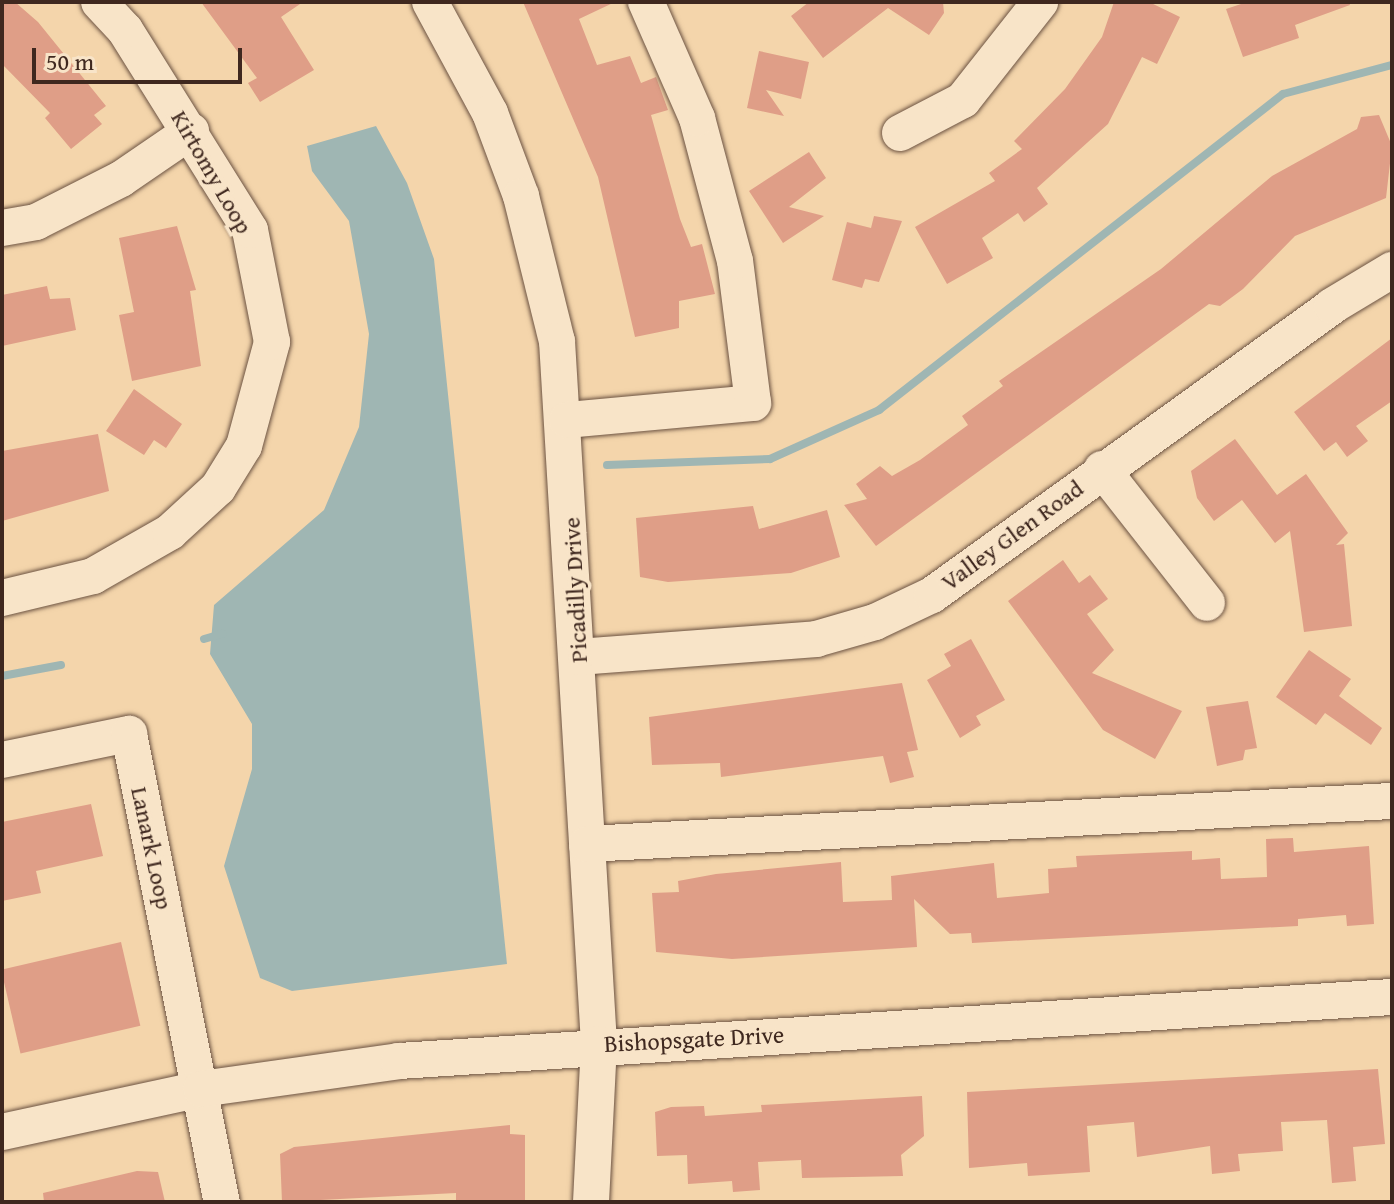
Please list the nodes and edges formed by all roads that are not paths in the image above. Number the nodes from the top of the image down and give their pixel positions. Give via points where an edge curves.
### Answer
1 (99, 2) edge
2 (430, 2) edge
3 (646, 2) edge
4 (1040, 2) edge
5 (191, 131) junction
6 (900, 133) dead end
7 (2, 228) edge
8 (1392, 270) edge
9 (567, 420) junction
10 (1102, 469) junction
11 (2, 598) edge
12 (1207, 603) dead end
13 (578, 657) junction
14 (2, 760) edge
15 (1392, 801) edge
16 (587, 844) junction
17 (1392, 997) edge
18 (599, 1044) junction
19 (201, 1089) junction
20 (2, 1132) edge
21 (222, 1202) edge
22 (591, 1202) edge

1 - 5 street, Kirtomy Loop
2 - 9 street, Picadilly Drive via 490,113 521,196 557,341
3 - 9 street via 701,132 735,261 753,403
4 - 6 street via 963,100
5 - 7 street via 121,179 36,222
5 - 11 street, Kirtomy Loop via 250,230 267,291 272,342 244,446 218,488 170,532 93,576
8 - 10 street, Valley Glen Road
9 - 13 street, Picadilly Drive
10 - 12 street
10 - 13 street, Valley Glen Road via 932,595 875,622 816,639
13 - 16 street, Picadilly Drive
14 - 19 street, Lanark Loop via 129,734
15 - 16 street
16 - 18 street, Picadilly Drive
17 - 18 street, Bishopsgate Drive
18 - 19 street, Bishopsgate Drive via 399,1061
18 - 22 street, Picadilly Drive
19 - 20 street, Bishopsgate Drive
19 - 21 street

